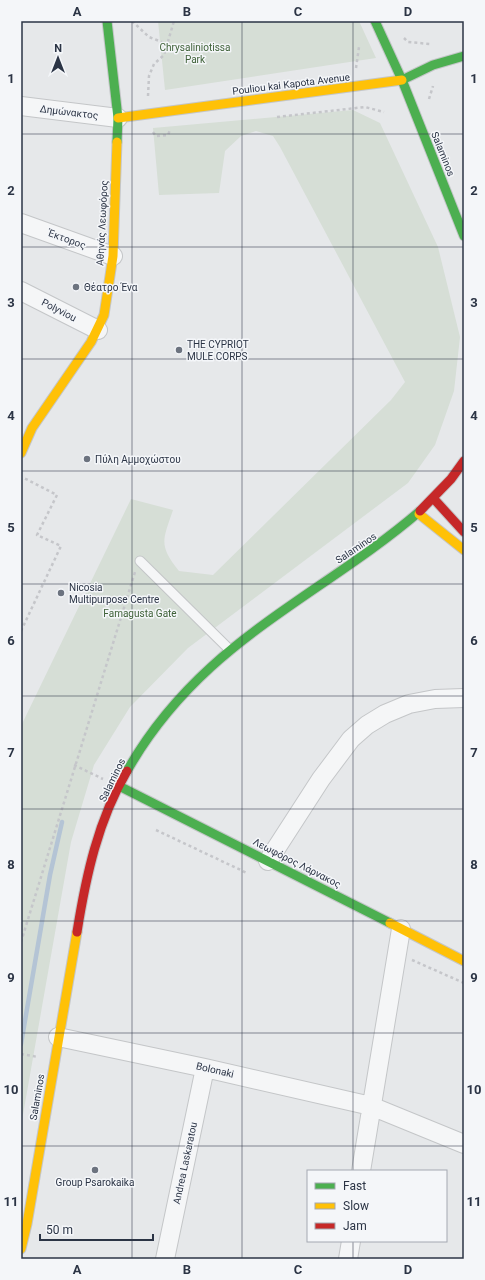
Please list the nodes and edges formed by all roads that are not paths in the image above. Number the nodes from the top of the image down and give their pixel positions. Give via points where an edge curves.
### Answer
1 (107, 21) edge
2 (375, 21) edge
3 (464, 56) edge
4 (402, 80) junction
5 (21, 106) edge
6 (118, 118) junction
7 (460, 214) edge
8 (21, 223) edge
9 (464, 236) edge
10 (113, 256) junction
11 (21, 291) edge
12 (98, 330) junction
13 (27, 425) edge
14 (21, 453) edge
15 (464, 461) edge
16 (434, 499) junction
17 (419, 514) junction
18 (464, 532) edge
19 (464, 550) edge
20 (140, 561) road end
21 (230, 650) junction
22 (464, 698) edge
23 (119, 786) junction
24 (268, 861) junction
25 (401, 929) junction
26 (464, 961) edge
27 (58, 1037) junction
28 (205, 1068) junction
29 (371, 1106) junction
30 (464, 1144) edge
31 (361, 1170) edge
32 (351, 1242) edge
33 (21, 1249) edge
34 (165, 1259) edge
35 (348, 1259) edge

1 - 6 main road, Αθηνάς Λεωφόρος
2 - 4 main road, Salaminos
3 - 4 main road, Pouliou kai Kapota Avenue via 432,65
4 - 6 main road, Pouliou kai Kapota Avenue
4 - 7 main road, Salaminos
5 - 6 street, Δημώνακτος
6 - 10 main road, Αθηνάς Λεωφόρος
7 - 9 main road, Salaminos
8 - 10 street, Έκτορος
10 - 12 main road, Αθηνάς Λεωφόρος via 105,311
11 - 12 street, Polyviou
12 - 13 main road, Αθηνάς Λεωφόρος via 75,367
13 - 14 main road, Αθηνάς Λεωφόρος
15 - 16 main road, Salaminos
16 - 17 main road, Salaminos
16 - 18 main road
17 - 19 main road
17 - 21 main road, Salaminos via 397,533 286,608
20 - 21 lane
21 - 23 main road, Salaminos via 181,695 151,734
22 - 24 street via 435,699 409,704 385,714 351,739 321,779
23 - 24 main road, Λεωφόρος Λάρνακος
23 - 27 main road, Salaminos via 98,836 85,882
24 - 25 main road, Λεωφόρος Λάρνακος
25 - 26 main road, Λεωφόρος Λάρνακος
25 - 29 street
27 - 28 street, Bolonaki
27 - 33 main road, Salaminos
28 - 29 street, Bolonaki
28 - 34 street, Andrea Laskaratou
29 - 30 street, Bolonaki
29 - 31 street
32 - 35 street

